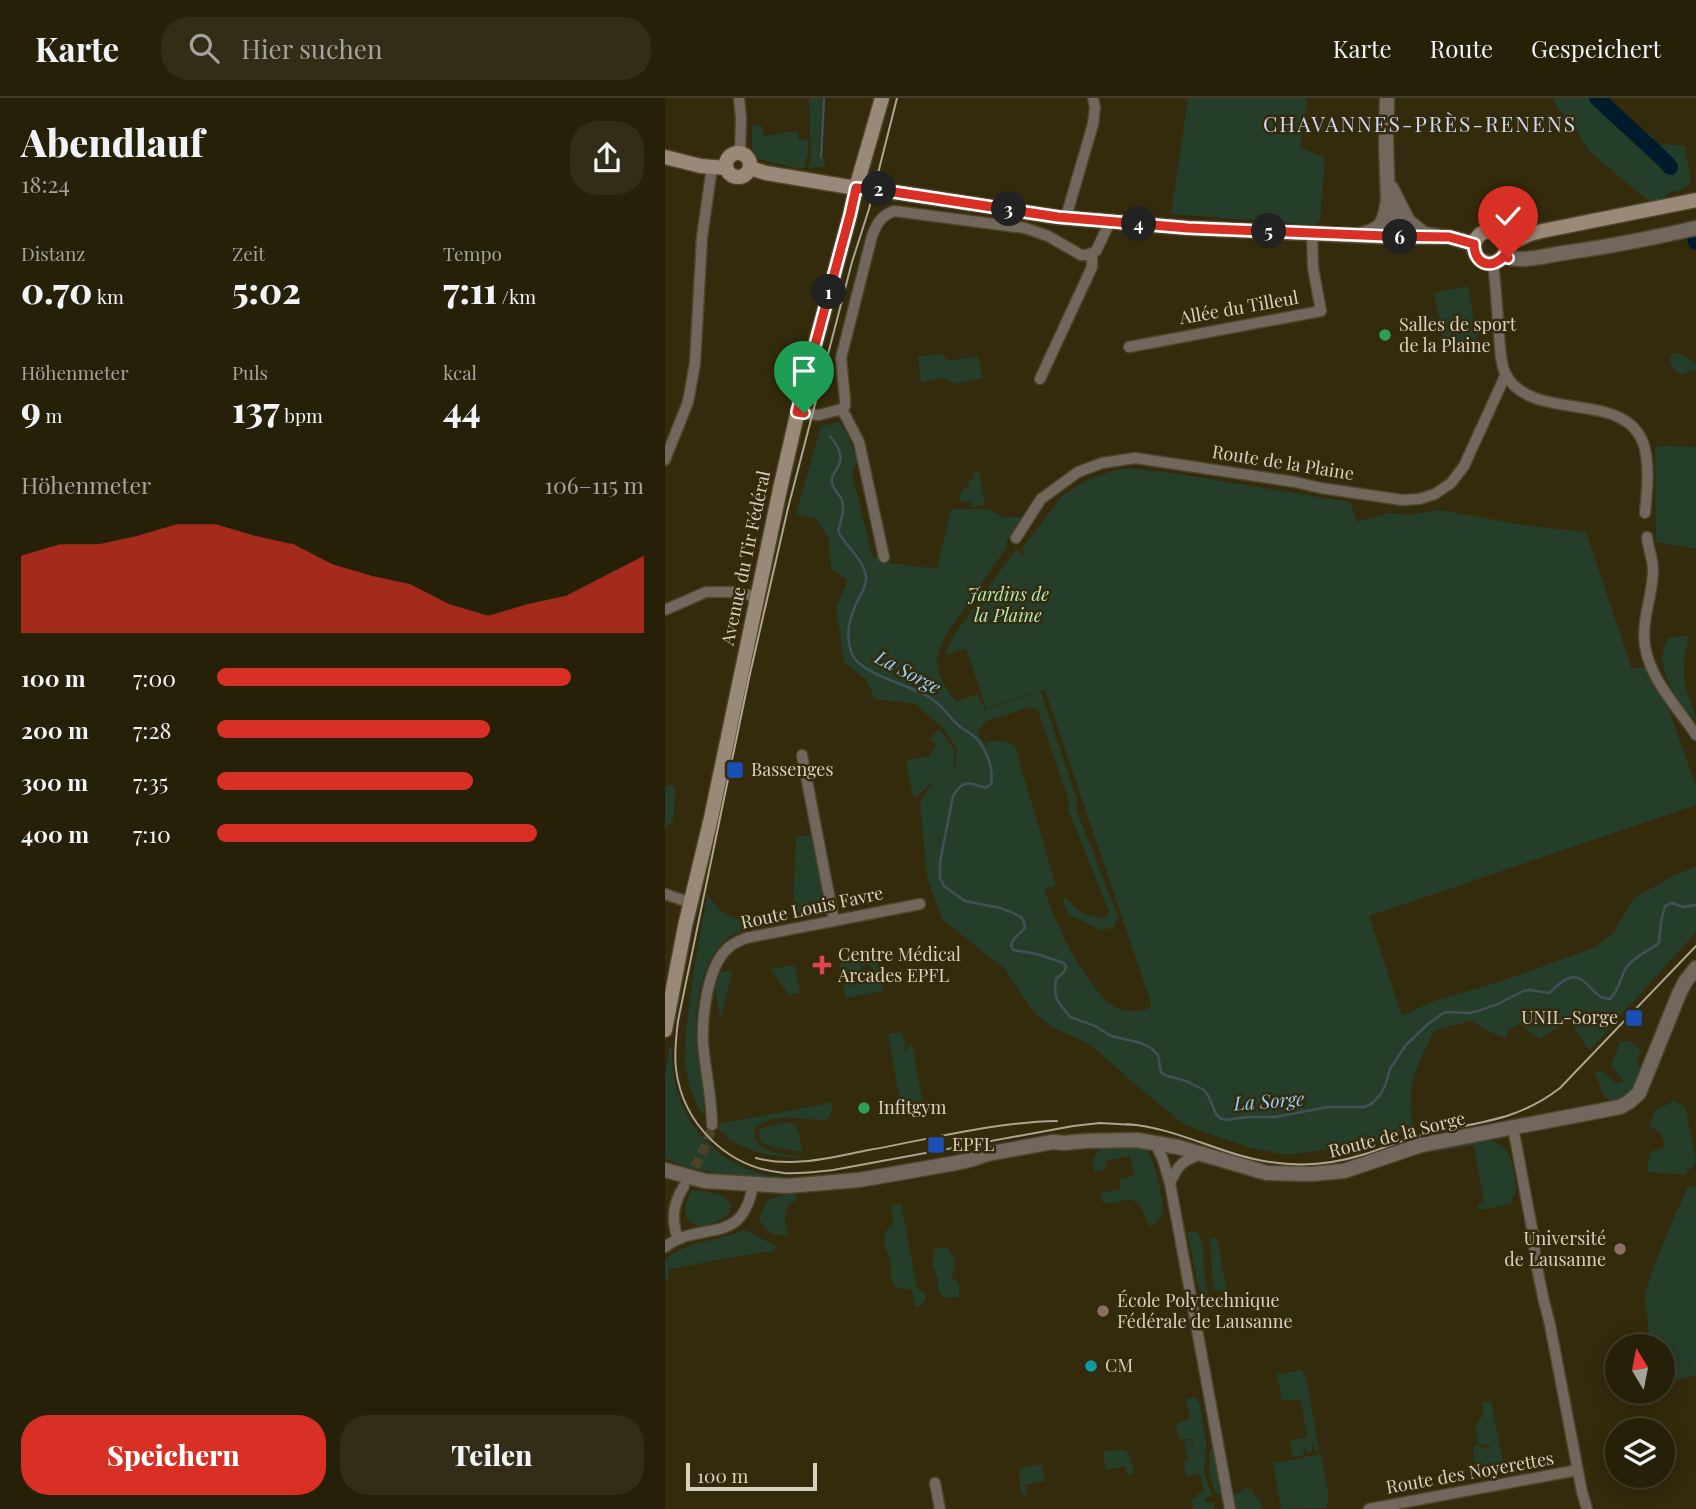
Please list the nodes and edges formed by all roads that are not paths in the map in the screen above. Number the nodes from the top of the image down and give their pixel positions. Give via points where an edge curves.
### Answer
1 (739, 98) edge
2 (882, 98) edge
3 (1093, 98) edge
4 (1387, 98) edge
5 (740, 152) junction
6 (665, 157) edge
7 (719, 168) junction
8 (750, 168) junction
9 (1388, 180) junction
10 (856, 188) junction
11 (1696, 200) edge
12 (1388, 201) junction
13 (1066, 217) junction
14 (1110, 222) junction
15 (1696, 228) edge
16 (1312, 233) junction
17 (1359, 235) junction
18 (1394, 237) junction
19 (1449, 237) junction
20 (1474, 244) junction
21 (1092, 254) junction
22 (1501, 255) junction
23 (1129, 347) dead end
24 (1506, 374) junction
25 (1040, 379) dead end
26 (842, 409) junction
27 (797, 412) junction
28 (665, 460) edge
29 (1645, 513) dead end
30 (1647, 537) dead end
31 (1016, 538) dead end
32 (884, 557) dead end
33 (757, 597) junction
34 (665, 610) edge
35 (1696, 735) edge
36 (802, 755) dead end
37 (665, 894) edge
38 (691, 903) junction
39 (920, 904) dead end
40 (834, 920) junction
41 (1696, 968) edge
42 (665, 1030) edge
43 (712, 1125) tunnel mouth
44 (1513, 1127) junction
45 (1155, 1143) junction
46 (1201, 1154) junction
47 (665, 1170) edge
48 (665, 1179) edge
49 (689, 1183) junction
50 (1170, 1184) junction
51 (753, 1185) junction
52 (678, 1239) junction
53 (665, 1247) edge
54 (1578, 1470) junction
55 (935, 1483) dead end
56 (940, 1509) edge
57 (1230, 1509) edge
58 (1369, 1509) edge
59 (1587, 1509) edge

1 - 5 street
2 - 10 main road, Avenue du Tir Fédéral
3 - 13 street via 1093,124
4 - 9 street
5 - 7 main road
5 - 8 main road via 749,158
6 - 7 main road
7 - 8 main road via 738,177
7 - 28 street via 702,237 695,363 688,402
8 - 10 main road
9 - 12 street
9 - 19 street via 1408,222 1424,234
10 - 13 main road
10 - 27 main road, Avenue du Tir Fédéral
11 - 22 main road via 1530,234
12 - 17 street via 1381,224 1374,232
12 - 18 street
13 - 14 main road
14 - 16 main road
14 - 21 street
15 - 22 street via 1528,259
16 - 17 main road
16 - 23 street, Allée du Tilleul via 1321,311
17 - 18 main road
18 - 19 main road
19 - 20 main road
20 - 22 main road via 1477,258 1484,263
20 - 22 main road via 1490,231 1502,236
21 - 25 street via 1091,267
21 - 26 street via 1081,255 1034,230 905,212 886,215 872,236 845,340
22 - 24 street via 1501,354
24 - 29 street via 1517,389 1536,399 1607,413 1634,429 1646,452
24 - 31 street, Route de la Plaine via 1464,466 1435,494 1402,500 1135,458 1077,472 1041,499
26 - 27 street via 818,415
26 - 32 street via 859,442
27 - 33 main road, Avenue du Tir Fédéral
30 - 35 street via 1653,570 1644,635 1647,652 1659,681
33 - 34 street via 705,592
33 - 38 main road, Avenue du Tir Fédéral
36 - 40 street
37 - 38 street
38 - 42 main road, Avenue du Tir Fédéral
39 - 40 street, Route Louis Favre
40 - 43 street, Route Louis Favre via 746,937 723,953 711,980 703,1023
41 - 44 street, Route de la Sorge via 1685,982 1634,1099 1623,1106
44 - 46 street, Route de la Sorge via 1418,1146 1325,1173 1267,1173
44 - 54 street
45 - 46 street, Route de la Sorge
45 - 50 street
45 - 51 street, Route de la Sorge via 1085,1140 859,1180
46 - 50 street via 1182,1162
47 - 49 street, Route de la Sorge
48 - 49 street, Route de la Sorge
49 - 51 street, Route de la Sorge
49 - 52 street via 678,1196 673,1218
50 - 57 street
51 - 52 street via 747,1208 736,1222
52 - 53 street
54 - 58 street, Route des Noyerettes
54 - 59 street
55 - 56 street

